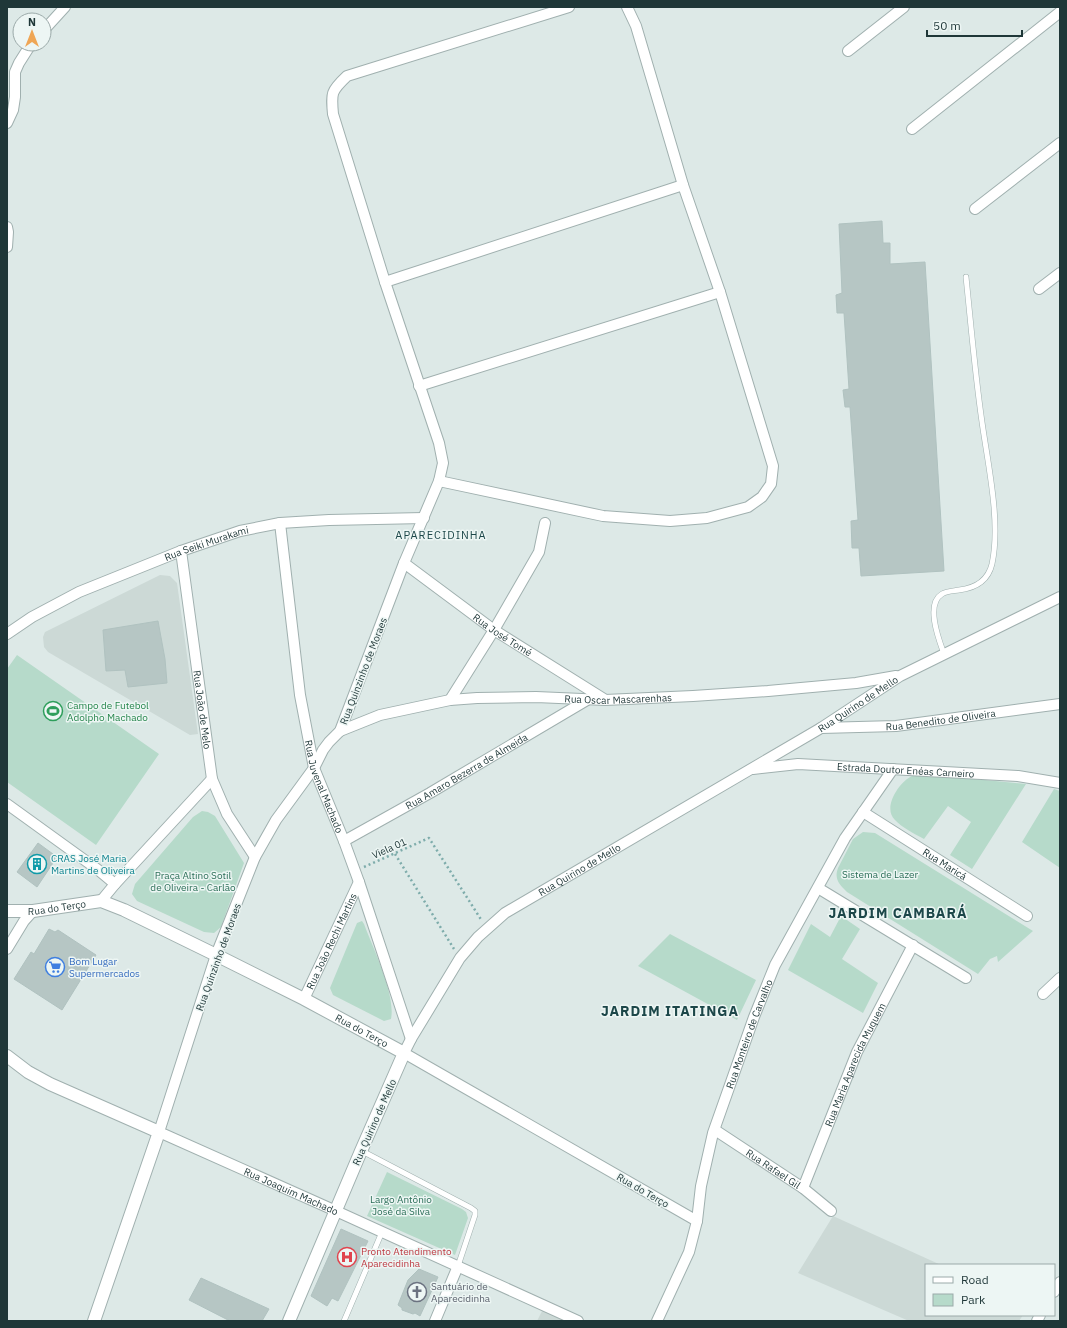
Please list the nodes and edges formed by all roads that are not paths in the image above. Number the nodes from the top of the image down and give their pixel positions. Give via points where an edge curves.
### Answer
1 (65, 7) edge
2 (569, 7) edge
3 (627, 7) edge
4 (904, 7) edge
5 (1060, 12) edge
6 (52, 21) edge
7 (848, 51) dead end
8 (26, 52) edge
9 (7, 123) edge
10 (912, 129) dead end
11 (1060, 143) edge
12 (683, 185) junction
13 (974, 209) dead end
14 (7, 227) edge
15 (7, 248) edge
16 (1060, 273) edge
17 (966, 277) dead end
18 (385, 282) junction
19 (1039, 289) dead end
20 (720, 292) junction
21 (419, 386) junction
22 (440, 481) junction
23 (424, 518) junction
24 (280, 523) junction
25 (545, 523) dead end
26 (181, 551) junction
27 (404, 563) junction
28 (1060, 597) edge
29 (494, 630) junction
30 (7, 634) edge
31 (944, 654) junction
32 (900, 676) junction
33 (450, 700) junction
34 (587, 700) junction
35 (605, 700) junction
36 (1060, 704) edge
37 (821, 728) junction
38 (340, 731) junction
39 (314, 768) junction
40 (750, 769) junction
41 (893, 769) junction
42 (212, 779) junction
43 (1060, 783) edge
44 (7, 804) edge
45 (863, 812) junction
46 (344, 841) junction
47 (255, 857) junction
48 (359, 882) junction
49 (115, 884) junction
50 (818, 888) junction
51 (101, 901) junction
52 (7, 911) edge
53 (33, 911) junction
54 (1027, 916) dead end
55 (913, 945) junction
56 (7, 949) edge
57 (216, 955) junction
58 (966, 978) dead end
59 (1060, 978) edge
60 (1043, 994) dead end
61 (304, 999) junction
62 (411, 1039) junction
63 (404, 1053) junction
64 (7, 1056) edge
65 (715, 1130) junction
66 (159, 1132) junction
67 (361, 1151) junction
68 (803, 1188) junction
69 (336, 1210) junction
70 (831, 1210) dead end
71 (697, 1221) junction
72 (382, 1232) junction
73 (458, 1266) junction
74 (1060, 1282) edge
75 (1055, 1291) edge
76 (94, 1321) edge
77 (289, 1321) edge
78 (344, 1321) edge
79 (435, 1321) edge
80 (578, 1321) edge
81 (657, 1321) edge

1 - 6 street
2 - 18 street, Rua Quinzinho de Moraes via 346,76 336,87 331,97 333,114
3 - 12 street via 636,26
4 - 7 street
5 - 10 street
8 - 9 street via 15,72 14,110
11 - 13 street
12 - 18 street
12 - 20 street
14 - 15 street
16 - 19 street
17 - 31 lane via 994,515 994,544 992,565 983,582 974,587 947,592 940,595 935,602 934,621
18 - 21 street, Rua Quinzinho de Moraes
20 - 21 street
20 - 22 street via 773,466 771,484 762,497 748,507 707,518 670,521 603,516
21 - 22 street, Rua Quinzinho de Moraes via 439,443 443,463
22 - 23 street, Rua Quinzinho de Moraes
23 - 24 street, Rua Seiki Murakami
23 - 27 street, Rua Quinzinho de Moraes
24 - 26 street, Rua Seiki Murakami via 240,531
24 - 39 street, Rua Juvenal Machado via 300,695
25 - 29 street via 539,552
26 - 30 street, Rua Seiki Murakami via 79,592 32,617
26 - 42 street, Rua João de Melo
27 - 29 street, Rua José Tomé
27 - 38 street, Rua Quinzinho de Moraes
28 - 31 street, Rua Quirino de Mello
29 - 33 street
29 - 35 street, Rua José Tomé
31 - 32 street, Rua Quirino de Mello
32 - 35 street, Rua Oscar Mascarenhas via 768,691
32 - 37 street, Rua Quirino de Mello
33 - 34 street, Rua Oscar Mascarenhas via 536,697
33 - 38 street, Rua Oscar Mascarenhas via 380,715
34 - 35 street, Rua Oscar Mascarenhas
34 - 46 street, Rua Amaro Bezerra de Almeida
36 - 37 street, Rua Benedito de Oliveira via 896,726
37 - 40 street, Rua Quirino de Mello
38 - 39 street, Rua Quinzinho de Moraes via 323,750
39 - 46 street, Rua Juvenal Machado
39 - 47 street, Rua Quinzinho de Moraes via 276,820
40 - 41 street, Estrada Doutor Enéas Carneiro via 798,764
40 - 62 street, Rua Quirino de Mello via 504,913 460,958
41 - 43 street, Estrada Doutor Enéas Carneiro via 1018,776
41 - 45 street, Rua Monteiro de Carvalho
42 - 47 street, Rua João de Melo via 227,814
42 - 49 street
44 - 49 street
45 - 50 street, Rua Monteiro de Carvalho via 845,838
45 - 54 street, Rua Maricá
46 - 48 street, Rua Juvenal Machado
47 - 57 street, Rua Quinzinho de Moraes
48 - 61 street, Rua João Rechi Martins
48 - 62 street, Rua Juvenal Machado
49 - 51 street
50 - 55 street
50 - 65 street, Rua Monteiro de Carvalho via 775,965
51 - 53 street, Rua do Terço
51 - 57 street, Rua do Terço
52 - 53 street, Rua do Terço
53 - 56 street
55 - 58 street
55 - 68 street, Rua Maria Aparecida Muquem via 857,1052
57 - 61 street, Rua do Terço
57 - 66 street, Rua Quinzinho de Moraes
59 - 60 street
61 - 63 street, Rua do Terço
62 - 63 street, Rua Quirino de Mello
63 - 67 street, Rua Quirino de Mello
63 - 71 street, Rua do Terço
64 - 66 street, Rua Joaquim Machado via 50,1084
65 - 68 street, Rua Rafael Gil
65 - 71 street, Rua Monteiro de Carvalho via 701,1186
66 - 69 street, Rua Joaquim Machado
66 - 76 street, Rua Quinzinho de Moraes
67 - 69 street, Rua Quirino de Mello
67 - 73 lane via 474,1211 475,1215
68 - 70 street, Rua Rafael Gil
69 - 72 street, Rua Joaquim Machado
69 - 77 street, Rua Quirino de Mello
71 - 81 street, Rua Monteiro de Carvalho via 688,1252
72 - 73 street, Rua Joaquim Machado
72 - 78 lane
73 - 79 street
73 - 80 street, Rua Joaquim Machado
74 - 75 street

